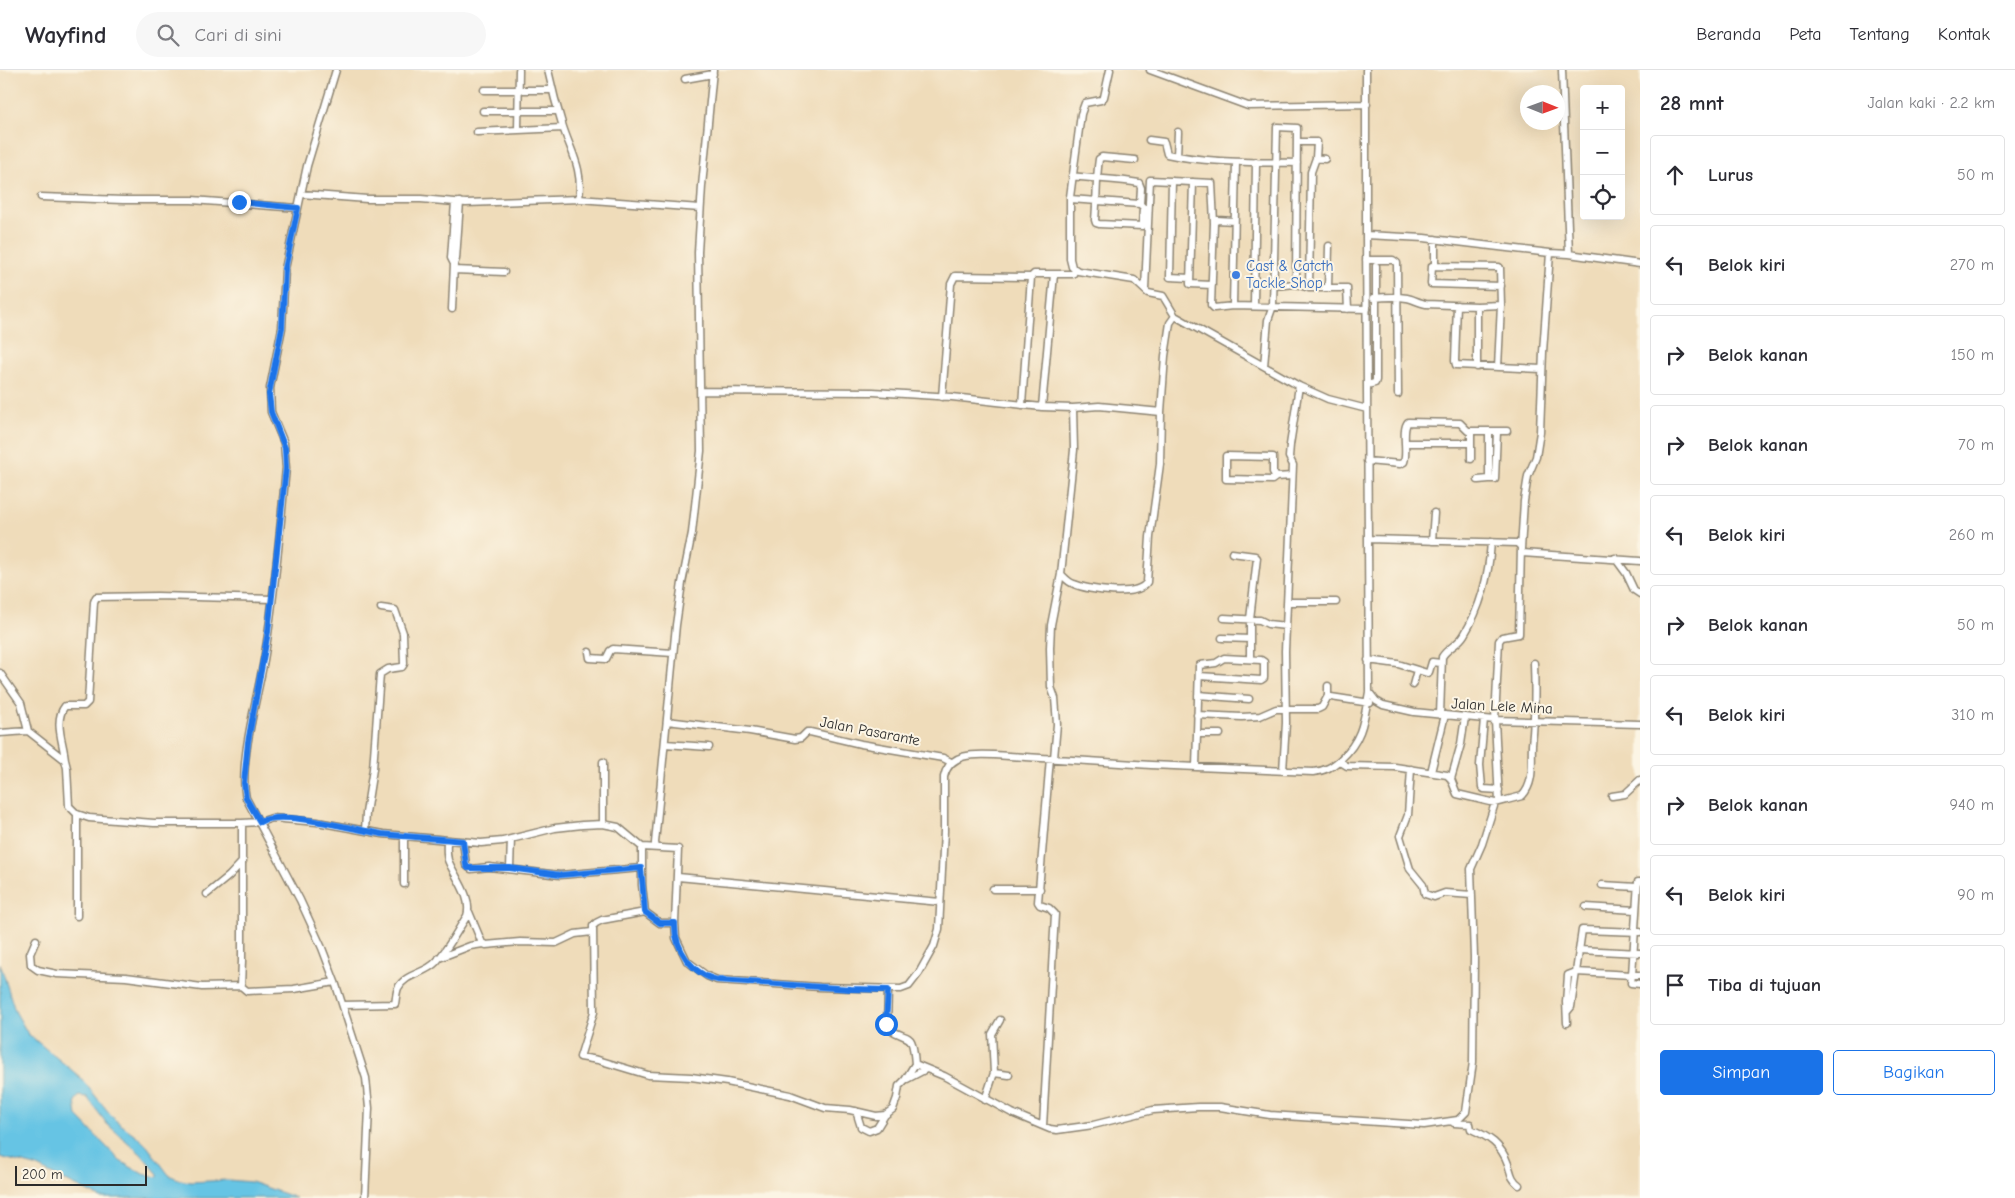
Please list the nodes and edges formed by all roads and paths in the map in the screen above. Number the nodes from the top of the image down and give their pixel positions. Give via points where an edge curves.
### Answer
1 (336, 70) edge
2 (519, 70) edge
3 (548, 70) edge
4 (1110, 70) edge
5 (1150, 70) edge
6 (1366, 70) edge
7 (1562, 70) edge
8 (713, 72) edge
9 (685, 79) dead end
10 (484, 90) dead end
11 (518, 90) junction
12 (552, 90) junction
13 (1367, 104) junction
14 (483, 111) dead end
15 (518, 111) junction
16 (558, 111) junction
17 (563, 128) junction
18 (518, 130) junction
19 (477, 132) dead end
20 (1178, 132) dead end
21 (1149, 140) dead end
22 (1297, 142) junction
23 (1177, 156) junction
24 (1316, 158) junction
25 (1325, 158) dead end
26 (1135, 160) dead end
27 (1236, 162) junction
28 (1256, 162) junction
29 (1276, 162) junction
30 (1296, 163) junction
31 (1072, 176) junction
32 (1098, 179) junction
33 (1172, 181) junction
34 (1193, 182) junction
35 (301, 194) junction
36 (41, 197) dead end
37 (579, 199) junction
38 (1070, 200) junction
39 (1097, 201) junction
40 (458, 202) junction
41 (1140, 204) junction
42 (298, 208) junction
43 (700, 208) junction
44 (1234, 221) junction
45 (1214, 223) junction
46 (1366, 235) junction
47 (1435, 239) junction
48 (1329, 246) dead end
49 (1550, 253) junction
50 (1569, 254) junction
51 (1366, 260) junction
52 (1640, 264) edge
53 (1435, 265) junction
54 (1376, 266) dead end
55 (454, 267) junction
56 (1075, 270) junction
57 (504, 272) dead end
58 (1054, 274) junction
59 (1031, 277) junction
60 (1190, 278) junction
61 (1296, 284) junction
62 (1212, 285) junction
63 (1274, 286) junction
64 (1501, 286) junction
65 (1309, 288) junction
66 (1328, 288) junction
67 (1145, 289) junction
68 (1398, 297) junction
69 (1376, 298) junction
70 (1367, 299) junction
71 (1457, 305) junction
72 (1501, 305) junction
73 (1233, 306) junction
74 (1254, 306) junction
75 (1273, 306) junction
76 (1477, 306) junction
77 (452, 309) dead end
78 (1348, 309) junction
79 (1367, 309) junction
80 (1175, 316) junction
81 (1264, 366) junction
82 (1477, 367) junction
83 (1498, 368) junction
84 (1542, 369) junction
85 (1367, 385) junction
86 (1299, 386) junction
87 (701, 391) junction
88 (1398, 394) dead end
89 (942, 397) junction
90 (1022, 405) junction
91 (1042, 407) junction
92 (1073, 408) junction
93 (1367, 409) junction
94 (1161, 412) junction
95 (1471, 431) junction
96 (1488, 432) junction
97 (1496, 432) junction
98 (1507, 432) dead end
99 (1406, 443) junction
100 (1471, 443) junction
101 (1471, 460) dead end
102 (1367, 462) junction
103 (1292, 476) junction
104 (1276, 477) junction
105 (1488, 479) junction
106 (1478, 480) dead end
107 (1434, 513) dead end
108 (1368, 539) junction
109 (1432, 541) junction
110 (1491, 542) junction
111 (1521, 551) junction
112 (1232, 552) dead end
113 (1615, 558) junction
114 (1640, 561) edge
115 (1061, 574) junction
116 (1640, 594) edge
117 (272, 600) junction
118 (1287, 602) junction
119 (1336, 602) dead end
120 (381, 608) dead end
121 (1224, 618) dead end
122 (1250, 619) junction
123 (1286, 626) junction
124 (1222, 638) dead end
125 (1250, 639) junction
126 (589, 652) dead end
127 (673, 653) junction
128 (1250, 659) junction
129 (1368, 660) junction
130 (1441, 663) junction
131 (1534, 664) dead end
132 (1417, 670) junction
133 (0, 673) edge
134 (1199, 676) junction
135 (1413, 685) dead end
136 (1328, 686) dead end
137 (1369, 692) junction
138 (1198, 694) junction
139 (1328, 696) junction
140 (1248, 699) dead end
141 (1367, 703) junction
142 (1383, 705) junction
143 (1285, 709) junction
144 (1197, 715) junction
145 (1442, 715) junction
146 (1465, 717) junction
147 (1484, 719) junction
148 (1496, 720) junction
149 (667, 721) junction
150 (1535, 721) junction
151 (1640, 726) edge
152 (28, 731) junction
153 (0, 733) edge
154 (1197, 734) junction
155 (1220, 734) dead end
156 (665, 744) junction
157 (709, 747) dead end
158 (1052, 758) junction
159 (65, 760) junction
160 (1339, 761) junction
161 (603, 762) dead end
162 (951, 762) junction
163 (1196, 767) junction
164 (1411, 769) junction
165 (1283, 771) junction
166 (1431, 772) junction
167 (1451, 779) junction
168 (1639, 783) edge
169 (1499, 790) junction
170 (1612, 796) dead end
171 (1497, 802) junction
172 (77, 814) junction
173 (260, 822) junction
174 (242, 823) junction
175 (603, 824) junction
176 (365, 831) junction
177 (404, 836) junction
178 (511, 839) junction
179 (447, 840) junction
180 (463, 841) junction
181 (642, 847) junction
182 (656, 848) junction
183 (243, 860) junction
184 (510, 868) junction
185 (641, 868) junction
186 (678, 877) junction
187 (404, 884) dead end
188 (1602, 885) dead end
189 (1639, 885) edge
190 (993, 889) dead end
191 (1040, 889) junction
192 (207, 894) dead end
193 (1472, 895) junction
194 (940, 902) junction
195 (1637, 905) edge
196 (1586, 907) dead end
197 (468, 912) junction
198 (645, 912) junction
199 (77, 916) dead end
200 (675, 923) junction
201 (592, 932) junction
202 (1637, 932) edge
203 (36, 940) dead end
204 (483, 944) junction
205 (1579, 950) junction
206 (1636, 953) edge
207 (439, 958) junction
208 (1576, 972) junction
209 (1632, 974) junction
210 (1640, 975) edge
211 (335, 982) junction
212 (1640, 984) edge
213 (240, 986) junction
214 (888, 990) junction
215 (343, 1005) junction
216 (1000, 1020) dead end
217 (1566, 1023) dead end
218 (915, 1064) junction
219 (926, 1069) junction
220 (994, 1073) junction
221 (1009, 1075) dead end
222 (905, 1080) junction
223 (985, 1100) junction
224 (856, 1111) junction
225 (885, 1115) junction
226 (1450, 1122) junction
227 (1042, 1126) junction
228 (1519, 1185) dead end
229 (365, 1198) edge

1 - 35 street
2 - 11 street
3 - 12 street
4 - 31 street via 1104,97 1083,105
5 - 13 street via 1248,106
6 - 13 street
7 - 50 street
8 - 9 street
8 - 43 street
10 - 11 street
11 - 12 street
11 - 15 street
12 - 16 street
13 - 46 street
14 - 15 street
15 - 16 street
15 - 18 street
16 - 17 street
17 - 18 street
17 - 37 street via 580,171
18 - 19 street
20 - 23 street
21 - 23 street via 1164,142 1167,154
22 - 24 street via 1317,139
22 - 29 street via 1297,128 1277,127
22 - 30 street
23 - 27 street
24 - 25 street
24 - 65 street via 1311,172
26 - 32 street via 1100,158
27 - 28 street
27 - 44 street
28 - 29 street
28 - 74 street
29 - 30 street
29 - 63 street
30 - 61 street
31 - 32 street
31 - 38 street
32 - 39 street
32 - 41 street via 1139,182
33 - 34 street
33 - 60 street via 1170,277
33 - 67 street via 1150,180
34 - 45 street via 1212,183
34 - 60 street
35 - 40 street
35 - 42 street
36 - 42 street via 192,200
37 - 40 street
37 - 43 street
38 - 39 street
38 - 56 street via 1071,264
39 - 41 street
39 - 41 street via 1097,223 1142,226 1143,207
40 - 55 street via 451,258
42 - 117 street via 285,269 282,328 269,394 271,412 284,443 286,458
43 - 87 street
44 - 45 street via 1217,220
44 - 73 street
45 - 62 street
46 - 47 street
46 - 51 street
47 - 49 street
47 - 53 street
48 - 66 street
49 - 50 street
49 - 84 street
50 - 52 street
51 - 68 street via 1397,262
51 - 70 street
53 - 64 street via 1497,266 1500,268
53 - 64 street via 1432,266 1431,284
54 - 69 street
55 - 57 street
55 - 77 street
56 - 58 street via 1073,274
56 - 67 street via 1134,280
58 - 59 street via 1034,274
58 - 91 street
59 - 89 street via 955,276 952,280
59 - 90 street
60 - 62 street via 1190,284
61 - 63 street
61 - 65 street
62 - 73 street via 1212,307
63 - 75 street
64 - 72 street
65 - 66 street
66 - 78 street via 1348,288
67 - 80 street via 1148,293 1163,296
68 - 69 street
68 - 71 street via 1418,303
68 - 88 street
69 - 70 street
69 - 85 street via 1376,380
70 - 79 street
71 - 76 street
71 - 82 street via 1455,361 1459,367
72 - 76 street
72 - 83 street
73 - 74 street
74 - 75 street
75 - 78 street
75 - 81 street via 1268,320
76 - 82 street
78 - 79 street
79 - 85 street
80 - 81 street
80 - 94 street via 1168,331
81 - 86 street
82 - 83 street
83 - 84 street
84 - 111 street via 1540,432 1524,500
85 - 93 street
86 - 93 street via 1328,399
86 - 103 street via 1289,457 1293,466
87 - 89 street via 843,390
87 - 127 street via 702,452
89 - 90 street
90 - 91 street
91 - 92 street
92 - 94 street via 1099,406
92 - 115 street via 1074,450
93 - 102 street
94 - 115 street via 1160,464 1145,586 1137,590 1103,591 1076,585
95 - 96 street
95 - 99 street via 1460,423 1408,422 1405,427
95 - 100 street
96 - 97 street
96 - 105 street
97 - 98 street
97 - 105 street via 1495,479
99 - 100 street
99 - 102 street via 1402,463
100 - 101 street
102 - 108 street
103 - 104 street
103 - 118 street
104 - 104 street via 1272,480 1226,479 1226,456 1273,457
105 - 106 street
107 - 109 street
108 - 109 street
108 - 129 street
109 - 110 street
110 - 111 street via 1516,543
110 - 130 street via 1487,581 1472,619 1461,640 1443,655
111 - 113 street
111 - 148 street via 1519,634 1500,638
112 - 122 street via 1257,558
113 - 114 street
113 - 116 street via 1634,590
115 - 158 street via 1051,624 1051,687 1057,724
117 - 159 street via 96,597 88,702 84,706 65,706 61,714
117 - 173 street via 244,783 246,798
118 - 119 street
118 - 123 street
120 - 176 street via 395,610 402,625 404,664 380,674 373,774
121 - 122 street
122 - 123 street
122 - 125 street
123 - 143 street
124 - 125 street
125 - 128 street
126 - 127 street via 590,658 599,660 606,660 613,649
127 - 149 street
128 - 134 street via 1222,658 1217,663 1201,664
128 - 134 street via 1264,660 1262,679
129 - 132 street
129 - 137 street
130 - 132 street via 1432,662 1428,673
130 - 145 street
131 - 150 street
132 - 135 street
133 - 152 street via 21,702
134 - 138 street
136 - 139 street
137 - 141 street
137 - 142 street
138 - 140 street
138 - 144 street
139 - 141 street, Jalan Lele Mina
139 - 143 street via 1321,708
141 - 142 street, Jalan Lele Mina
141 - 160 street via 1358,739
142 - 145 street, Jalan Lele Mina
143 - 144 street via 1272,710 1260,716
143 - 165 street
144 - 154 street
145 - 146 street, Jalan Lele Mina
145 - 166 street
146 - 147 street, Jalan Lele Mina
146 - 167 street
147 - 148 street, Jalan Lele Mina
147 - 169 street via 1480,765 1482,787
148 - 150 street, Jalan Lele Mina
148 - 169 street
149 - 156 street
149 - 162 street, Jalan Pasarante via 795,739 810,732
150 - 151 street, Jalan Lele Mina
150 - 171 street via 1528,789 1522,796
152 - 153 street
152 - 159 street
154 - 155 street
154 - 163 street
156 - 157 street
156 - 182 street
158 - 162 street via 976,754
158 - 163 street
158 - 191 street via 1044,816
159 - 172 street via 68,803
160 - 164 street via 1347,766
160 - 165 street via 1322,772
161 - 175 street
162 - 194 street via 944,777
163 - 165 street
164 - 166 street
164 - 193 street via 1408,815 1400,836 1410,869 1428,896 1434,898 1445,893
166 - 167 street
167 - 171 street via 1457,794
168 - 170 street via 1622,795
169 - 171 street
171 - 193 street via 1471,869
172 - 174 street via 154,823
172 - 199 street
173 - 174 street
173 - 176 street via 272,818 308,820
173 - 211 street via 309,918
174 - 183 street
175 - 178 street via 555,828
175 - 181 street via 618,827
176 - 177 street
177 - 179 street
177 - 187 street
178 - 180 street
178 - 184 street
179 - 180 street
179 - 197 street via 447,855 459,879
180 - 184 street via 468,868
181 - 182 street
181 - 185 street
182 - 186 street via 678,849
183 - 192 street
183 - 213 street
184 - 185 street via 560,875
185 - 198 street
186 - 194 street
186 - 200 street
188 - 189 street
189 - 195 street
190 - 191 street
191 - 227 street via 1040,905 1055,914
193 - 226 street via 1473,1062 1466,1112 1458,1120
194 - 214 street via 936,941 922,968 909,986
195 - 196 street
195 - 202 street
197 - 204 street
197 - 207 street
198 - 200 street via 660,923
198 - 201 street via 602,920 596,923
200 - 214 street via 676,938 687,961 711,978
201 - 204 street via 575,934 556,943
201 - 224 street via 594,1019 580,1057 648,1075 728,1082 790,1095 825,1108
202 - 205 street via 1582,930
202 - 206 street
203 - 213 street via 30,959 34,967 44,972 126,977 202,987
204 - 207 street
205 - 206 street
205 - 208 street
206 - 209 street
207 - 215 street via 429,968 402,982 395,1004
208 - 209 street
208 - 217 street via 1568,975
209 - 210 street
209 - 212 street via 1631,983
211 - 213 street via 267,991 247,991
211 - 215 street
214 - 218 street via 887,1026 907,1036 913,1043
215 - 229 street via 368,1091
216 - 220 street via 992,1034
218 - 219 street
218 - 222 street
219 - 222 street
219 - 223 street
220 - 221 street
220 - 223 street
222 - 225 street via 899,1086 893,1108
223 - 227 street
224 - 225 street
224 - 225 street via 860,1127 869,1131 877,1128
226 - 227 street via 1424,1125 1346,1121 1198,1107 1153,1110 1067,1130
226 - 228 street via 1470,1124 1471,1129 1490,1138

